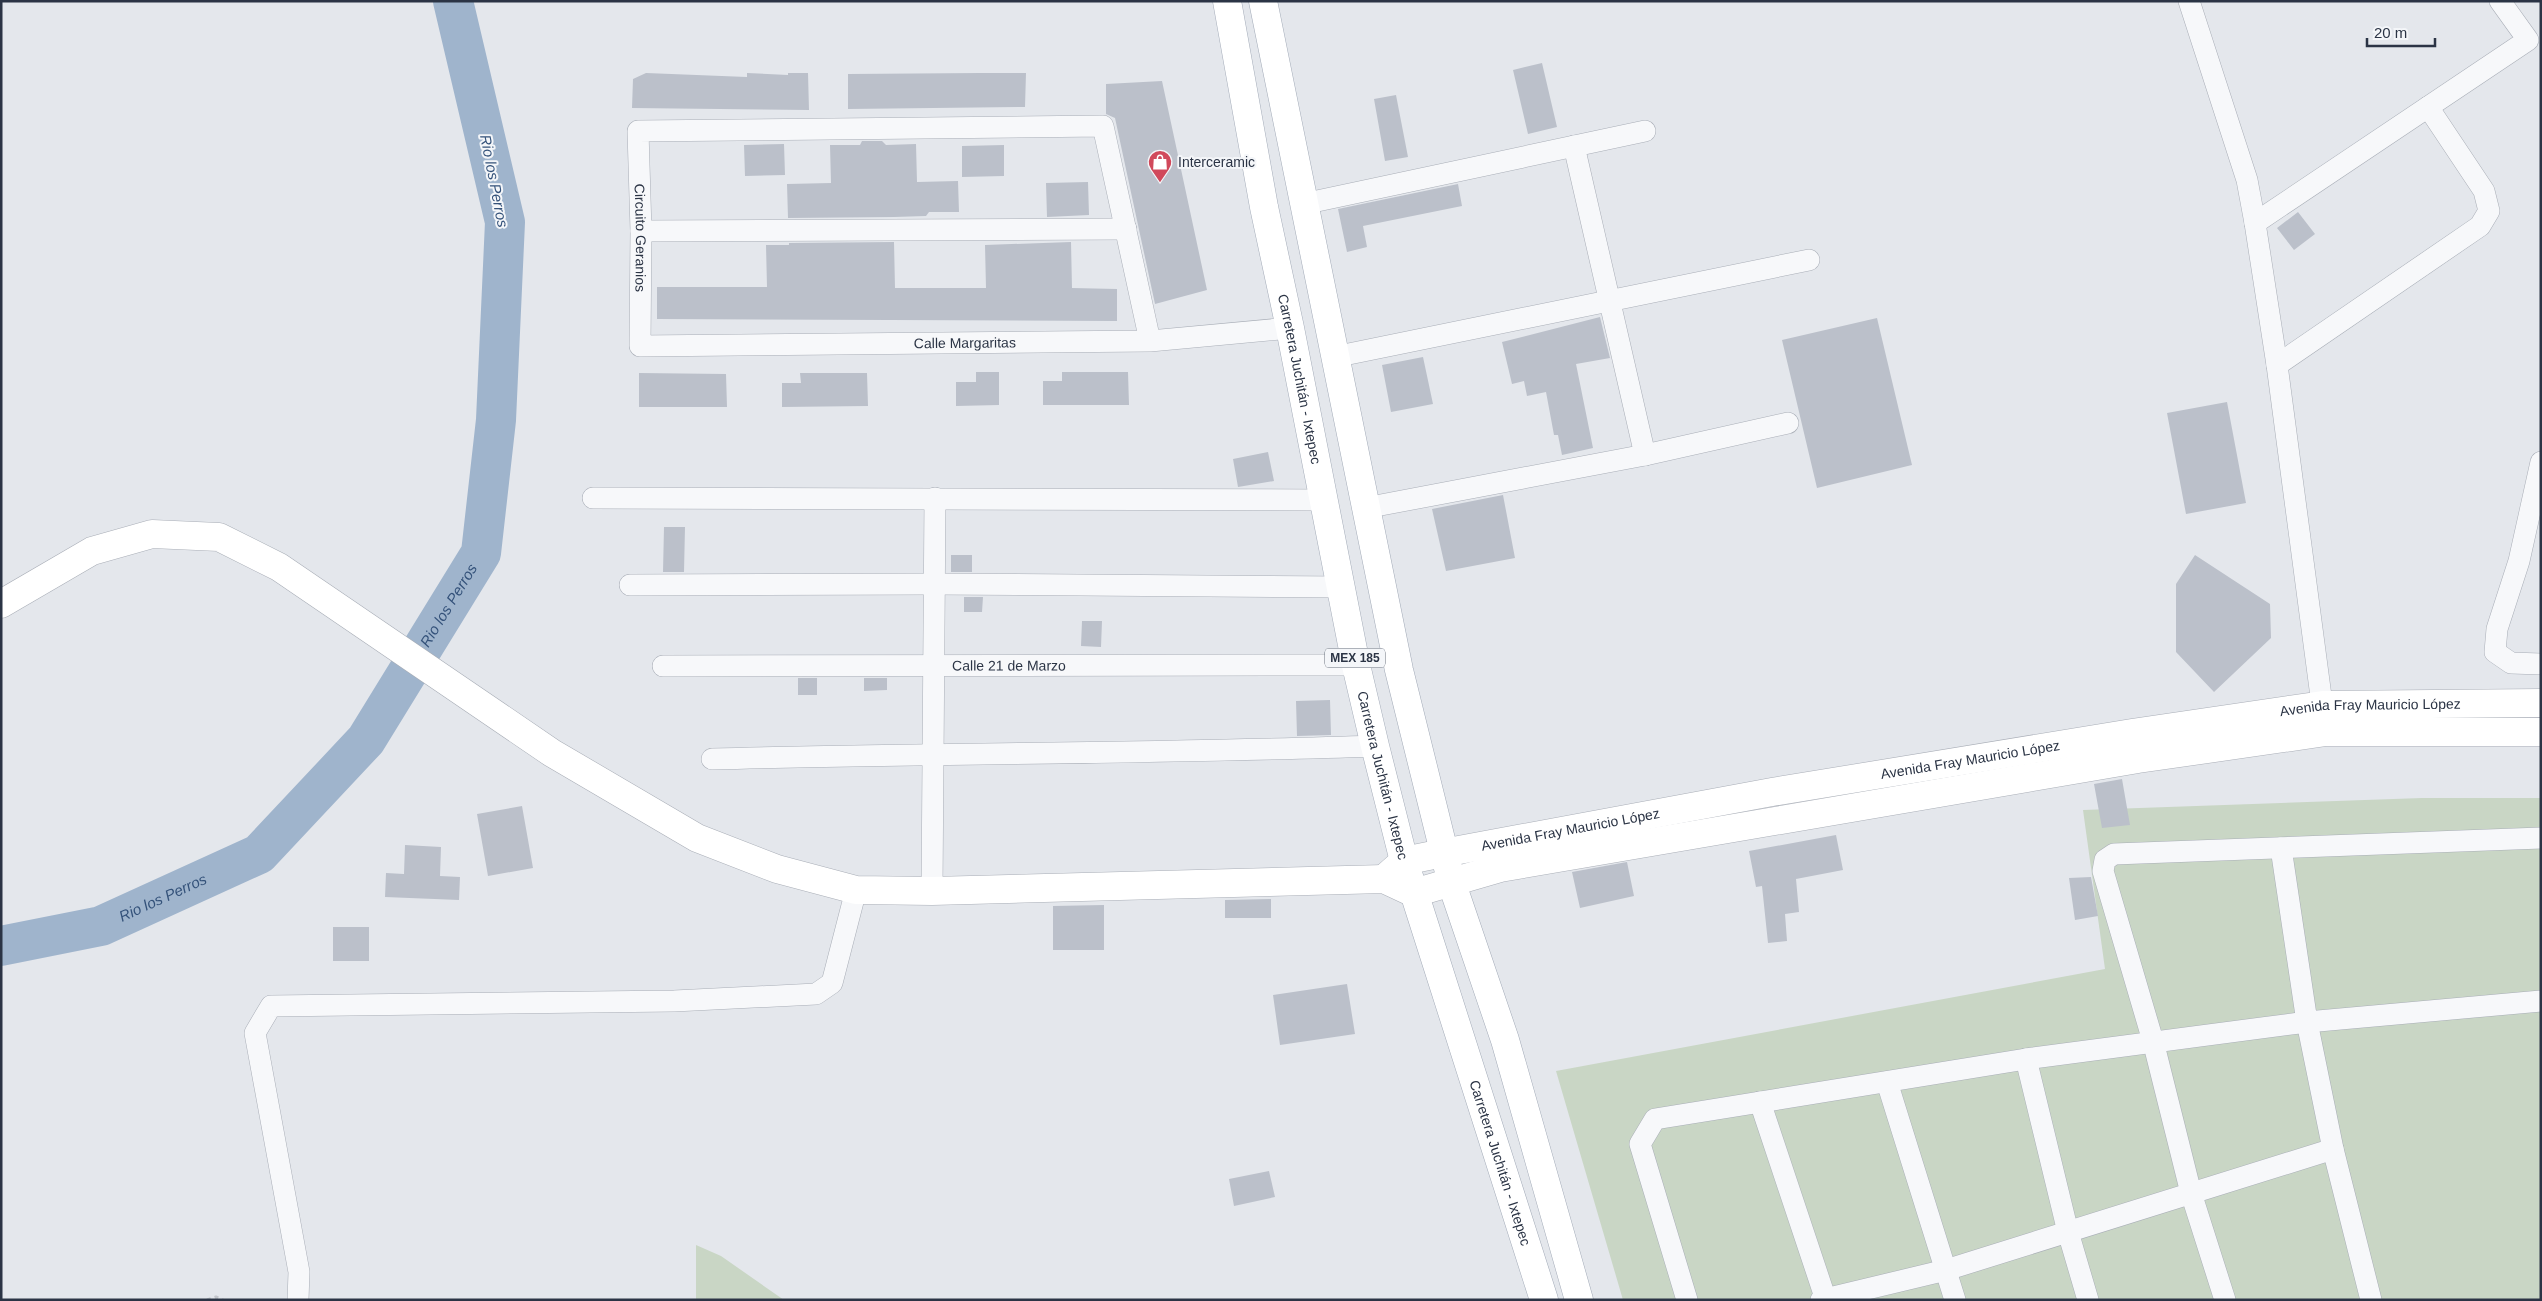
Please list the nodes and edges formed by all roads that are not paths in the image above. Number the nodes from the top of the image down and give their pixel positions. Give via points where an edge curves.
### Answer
1 (1227, 1) edge
2 (1263, 1) edge
3 (2189, 1) edge
4 (2500, 1) edge
5 (2428, 107) junction
6 (1645, 131) dead end
7 (1574, 146) junction
8 (1303, 204) junction
9 (2255, 223) junction
10 (1126, 229) junction
11 (641, 230) junction
12 (1809, 260) dead end
13 (1609, 300) junction
14 (1290, 328) junction
15 (1150, 342) junction
16 (640, 346) joint
17 (1334, 358) junction
18 (2277, 365) junction
19 (1788, 423) dead end
20 (1645, 455) junction
21 (2541, 462) edge
22 (593, 498) dead end
23 (935, 498) junction
24 (1324, 500) junction
25 (1365, 508) junction
26 (934, 584) junction
27 (630, 585) dead end
28 (1341, 588) junction
29 (1, 604) edge
30 (2541, 664) edge
31 (1356, 665) junction
32 (663, 666) dead end
33 (934, 666) junction
34 (2541, 702) edge
35 (2323, 705) junction
36 (2326, 732) junction
37 (2541, 732) edge
38 (1375, 746) junction
39 (933, 754) junction
40 (712, 759) dead end
41 (2541, 838) edge
42 (2281, 848) junction
43 (1443, 853) junction
44 (1394, 870) junction
45 (1452, 884) junction
46 (856, 890) junction
47 (932, 891) junction
48 (1414, 893) junction
49 (2541, 1001) edge
50 (2307, 1022) junction
51 (2153, 1041) junction
52 (2026, 1059) junction
53 (1887, 1082) junction
54 (1760, 1102) junction
55 (2333, 1149) junction
56 (2191, 1193) junction
57 (2068, 1232) junction
58 (1946, 1270) junction
59 (1824, 1299) edge
60 (298, 1300) edge
61 (1544, 1300) edge
62 (1579, 1300) edge
63 (1687, 1300) edge
64 (1954, 1300) edge
65 (2088, 1300) edge
66 (2225, 1300) edge
67 (2371, 1300) edge

1 - 14 street, Carretera Juchitán - Ixtepec / MEX 185 via 1264,207
2 - 8 street, MEX 185
3 - 9 street via 2246,180
4 - 5 street via 2528,40
5 - 9 street
5 - 18 street via 2484,192 2489,211 2480,226
6 - 7 street
7 - 8 street
7 - 13 street
8 - 17 street, MEX 185
9 - 18 street
10 - 11 street
10 - 11 street, Circuito Geranios via 1103,126 638,131
10 - 15 street
11 - 16 street, Circuito Geranios
12 - 13 street
13 - 17 street
13 - 20 street
14 - 15 street, Calle Margaritas
14 - 24 street, Carretera Juchitán - Ixtepec / MEX 185
15 - 16 street, Calle Margaritas
17 - 25 street, MEX 185
18 - 35 street
19 - 20 street
20 - 25 street
21 - 30 street via 2520,561 2497,629 2495,652 2511,663
22 - 23 street
23 - 24 street
23 - 26 street
24 - 28 street, Carretera Juchitán - Ixtepec / MEX 185
25 - 43 street, MEX 185 via 1399,670
26 - 27 street
26 - 28 street
26 - 33 street
28 - 31 street, Carretera Juchitán - Ixtepec / MEX 185
29 - 46 street, Avenida Fray Mauricio López via 92,551 152,534 219,537 279,567 552,754 697,838 776,869
31 - 33 street, Calle 21 de Marzo
31 - 38 street, Carretera Juchitán - Ixtepec / MEX 185
32 - 33 street, Calle 21 de Marzo
33 - 39 street
34 - 35 street, Avenida Fray Mauricio López
35 - 36 street
35 - 43 street, Avenida Fray Mauricio López via 1772,792
36 - 37 street, Avenida Fray Mauricio López
36 - 45 street, Avenida Fray Mauricio López via 2138,759 1500,868
38 - 39 street
38 - 44 street, Carretera Juchitán - Ixtepec / MEX 185
39 - 40 street
39 - 47 street
41 - 42 street
42 - 50 street
42 - 51 street via 2114,854 2105,860 2103,871
43 - 44 street, Avenida Fray Mauricio López
43 - 45 street, MEX 185
44 - 47 street, Avenida Fray Mauricio López
44 - 48 street, Carretera Juchitán - Ixtepec / MEX 185
45 - 48 street, Avenida Fray Mauricio López
45 - 62 street, MEX 185 via 1505,1040
46 - 47 street, Avenida Fray Mauricio López
46 - 60 street via 832,983 816,994 674,1001 271,1006 255,1033 299,1272
48 - 61 street, Carretera Juchitán - Ixtepec / MEX 185
49 - 50 street
50 - 51 street
50 - 55 street
51 - 52 street
51 - 56 street
52 - 53 street
52 - 57 street
53 - 54 street
53 - 58 street
54 - 59 street
54 - 63 street via 1655,1119 1640,1144
55 - 56 street
55 - 67 street
56 - 57 street
56 - 66 street
57 - 58 street
57 - 65 street
58 - 59 street
58 - 64 street

